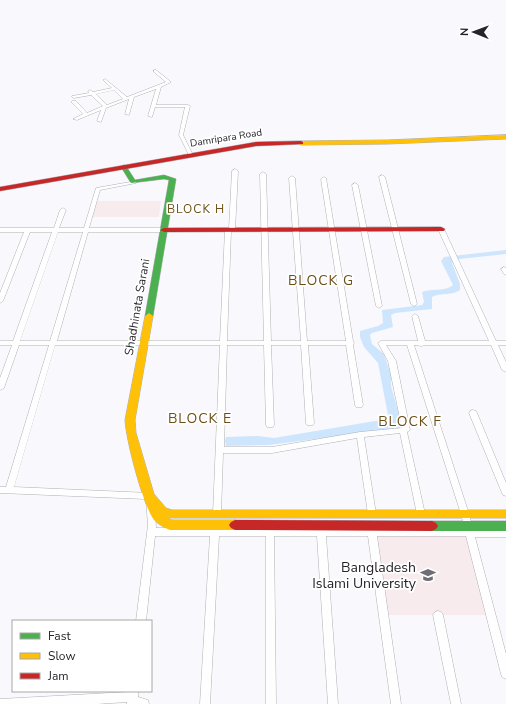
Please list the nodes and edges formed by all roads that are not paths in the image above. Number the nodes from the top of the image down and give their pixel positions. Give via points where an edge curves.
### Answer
1 (155, 71) dead end
2 (105, 80) dead end
3 (159, 86) junction
4 (115, 89) junction
5 (92, 92) junction
6 (132, 97) junction
7 (126, 99) junction
8 (153, 106) junction
9 (105, 107) junction
10 (126, 114) dead end
11 (86, 115) junction
12 (150, 116) dead end
13 (75, 119) dead end
14 (99, 121) dead end
15 (506, 137) edge
16 (192, 155) junction
17 (124, 167) junction
18 (234, 171) dead end
19 (263, 174) dead end
20 (382, 177) dead end
21 (292, 178) dead end
22 (324, 179) dead end
23 (134, 182) junction
24 (355, 185) dead end
25 (0, 188) edge
26 (63, 210) dead end
27 (332, 229) junction
28 (365, 229) junction
29 (394, 229) junction
30 (441, 229) joint
31 (0, 230) edge
32 (28, 230) junction
33 (56, 230) junction
34 (86, 230) junction
35 (164, 230) junction
36 (230, 230) junction
37 (264, 230) junction
38 (296, 230) junction
39 (0, 301) edge
40 (414, 304) dead end
41 (379, 306) dead end
42 (415, 316) dead end
43 (16, 343) junction
44 (52, 343) junction
45 (143, 343) junction
46 (224, 343) junction
47 (268, 343) junction
48 (305, 343) junction
49 (351, 343) junction
50 (494, 343) junction
51 (506, 343) edge
52 (0, 344) edge
53 (410, 344) junction
54 (422, 344) junction
55 (506, 370) edge
56 (0, 388) edge
57 (359, 405) dead end
58 (473, 413) dead end
59 (310, 423) dead end
60 (270, 424) dead end
61 (404, 431) junction
62 (360, 435) junction
63 (219, 450) junction
64 (0, 490) edge
65 (9, 491) junction
66 (506, 493) edge
67 (150, 496) junction
68 (175, 514) junction
69 (217, 514) junction
70 (372, 514) junction
71 (421, 514) junction
72 (465, 514) junction
73 (506, 514) edge
74 (172, 525) junction
75 (506, 526) edge
76 (152, 529) junction
77 (469, 530) junction
78 (215, 533) junction
79 (270, 533) junction
80 (321, 533) junction
81 (372, 533) junction
82 (506, 533) edge
83 (438, 615) dead end
84 (141, 620) edge
85 (506, 674) edge
86 (132, 699) edge
87 (0, 704) edge
88 (144, 704) edge
89 (205, 704) edge
90 (271, 704) edge
91 (333, 704) edge
92 (396, 704) edge
93 (456, 704) edge

1 - 3 street via 169,82
2 - 4 street
3 - 6 street
3 - 8 street
4 - 5 street
4 - 7 street
5 - 9 street
5 - 11 street via 74,100
6 - 7 street
6 - 10 street
7 - 9 street
8 - 12 street
8 - 16 street via 188,106 181,135
9 - 11 street
9 - 14 street
11 - 13 street
15 - 16 street, Damripara Road via 262,143
16 - 17 street, Damripara Road
17 - 23 street
17 - 25 street, Damripara Road
18 - 36 street
19 - 37 street
20 - 29 street
21 - 38 street
22 - 27 street
23 - 34 street via 98,189
23 - 35 street, Shadhinata Sarani via 164,177 173,179
24 - 28 street
26 - 33 street
27 - 28 street
27 - 38 street
27 - 49 street
28 - 29 street
28 - 41 street
29 - 30 street
29 - 40 street
30 - 50 street
31 - 32 street
32 - 33 street
32 - 39 street
33 - 34 street
33 - 43 street
34 - 35 street
34 - 44 street
35 - 36 street
35 - 45 street, Shadhinata Sarani
36 - 37 street
36 - 46 street
37 - 38 street
37 - 47 street
38 - 48 street
42 - 54 street
43 - 44 street
43 - 52 street
43 - 56 street
44 - 45 street
44 - 65 street
45 - 46 street
45 - 67 street, Shadhinata Sarani via 130,426
46 - 47 street
46 - 63 street
47 - 48 street
47 - 60 street
48 - 49 street
48 - 59 street
49 - 57 street
50 - 51 street
50 - 54 street
50 - 55 street
53 - 54 street
53 - 61 street via 381,344 392,361 406,430
53 - 72 street
58 - 66 street
61 - 62 street
61 - 71 street
62 - 63 street via 272,450
62 - 70 street
63 - 69 street
64 - 65 street
65 - 67 street
67 - 68 street via 162,510
67 - 74 street, Shadhinata Sarani via 157,517
67 - 76 street
68 - 69 street
68 - 74 street
69 - 70 street
70 - 71 street
71 - 72 street
72 - 73 street
72 - 77 street
74 - 76 street
74 - 77 street
75 - 77 street
76 - 78 street
76 - 84 street
77 - 81 street
77 - 82 street
77 - 85 street
78 - 79 street
78 - 89 street
79 - 80 street
79 - 90 street
80 - 81 street
80 - 91 street
81 - 92 street
83 - 93 street
86 - 87 street
86 - 88 street

